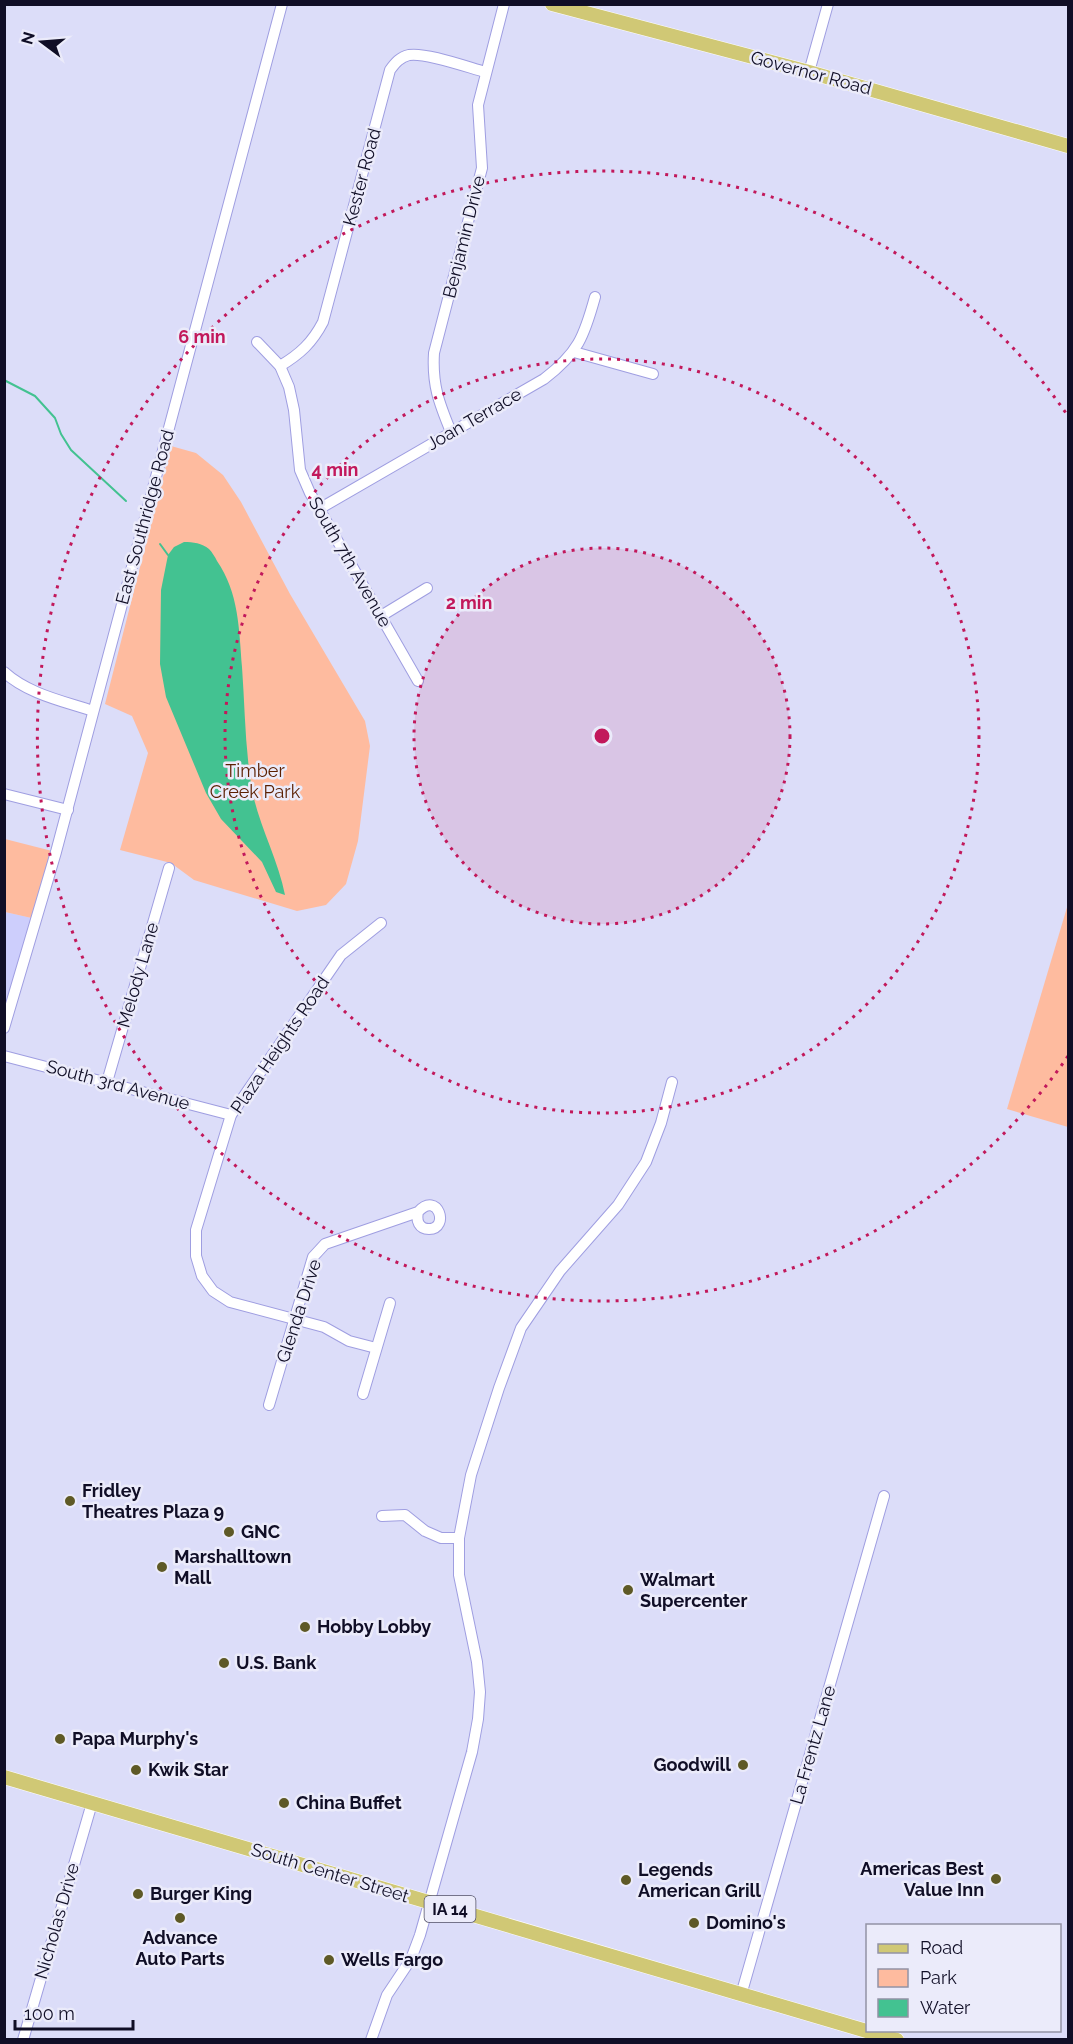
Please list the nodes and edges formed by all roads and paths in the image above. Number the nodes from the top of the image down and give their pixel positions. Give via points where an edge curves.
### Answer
1 (282, 4) edge
2 (504, 4) edge
3 (552, 4) edge
4 (828, 4) edge
5 (485, 72) junction
6 (809, 72) junction
7 (1068, 146) edge
8 (595, 297) dead end
9 (257, 342) dead end
10 (574, 352) junction
11 (280, 366) junction
12 (653, 374) dead end
13 (451, 432) junction
14 (319, 509) junction
15 (427, 588) dead end
16 (381, 616) junction
17 (4, 672) edge
18 (418, 681) dead end
19 (93, 711) junction
20 (4, 794) edge
21 (68, 810) junction
22 (169, 868) dead end
23 (381, 923) dead end
24 (4, 1028) edge
25 (4, 1056) edge
26 (107, 1082) junction
27 (672, 1082) dead end
28 (231, 1115) junction
29 (418, 1212) dead end
30 (390, 1303) dead end
31 (294, 1319) junction
32 (376, 1348) junction
33 (363, 1394) dead end
34 (269, 1406) dead end
35 (884, 1496) dead end
36 (382, 1516) dead end
37 (459, 1538) junction
38 (4, 1777) edge
39 (92, 1803) junction
40 (430, 1903) junction
41 (741, 1995) junction
42 (866, 2031) edge
43 (869, 2032) edge
44 (23, 2040) edge
45 (371, 2040) edge
46 (897, 2040) edge

1 - 19 street, East Southridge Road
2 - 5 street, Benjamin Drive
3 - 6 main road, Governor Road
4 - 6 street
5 - 11 street, Kester Road via 420,55 408,55 390,70 323,322 301,353
5 - 13 street, Benjamin Drive via 478,105 482,168 434,353 437,400
6 - 7 main road, Governor Road
8 - 10 street, Joan Terrace
9 - 11 street, South 7th Avenue
10 - 12 street
10 - 13 street, Joan Terrace via 544,379
11 - 14 street, South 7th Avenue via 294,410 300,470
13 - 14 street, Joan Terrace
14 - 16 street, South 7th Avenue
15 - 16 street
16 - 18 street, South 7th Avenue
17 - 19 street via 30,689
19 - 21 street, East Southridge Road
20 - 21 street
21 - 24 street, East Southridge Road
22 - 26 street, Melody Lane
23 - 28 street, Plaza Heights Road via 341,955
25 - 26 street, South 3rd Avenue
26 - 28 street, South 3rd Avenue
27 - 37 street via 646,1162 618,1205 560,1271 521,1328 471,1475
28 - 31 street, Plaza Heights Road via 196,1230 196,1256 202,1276 213,1291 230,1302
29 - 31 street, Glenda Drive via 325,1244 313,1257
30 - 32 street
31 - 32 street
31 - 34 street, Glenda Drive
32 - 33 street
35 - 41 street, La Frentz Lane
36 - 37 street via 405,1515 441,1538
37 - 40 street via 459,1575 477,1662 478,1719
38 - 39 main road, South Center Street / IA 14
39 - 40 main road, South Center Street / IA 14
39 - 44 street, Nicholas Drive
40 - 41 main road, South Center Street / IA 14
40 - 45 street via 411,1959 387,1995
41 - 42 main road, South Center Street / IA 14
43 - 46 main road, South Center Street / IA 14

